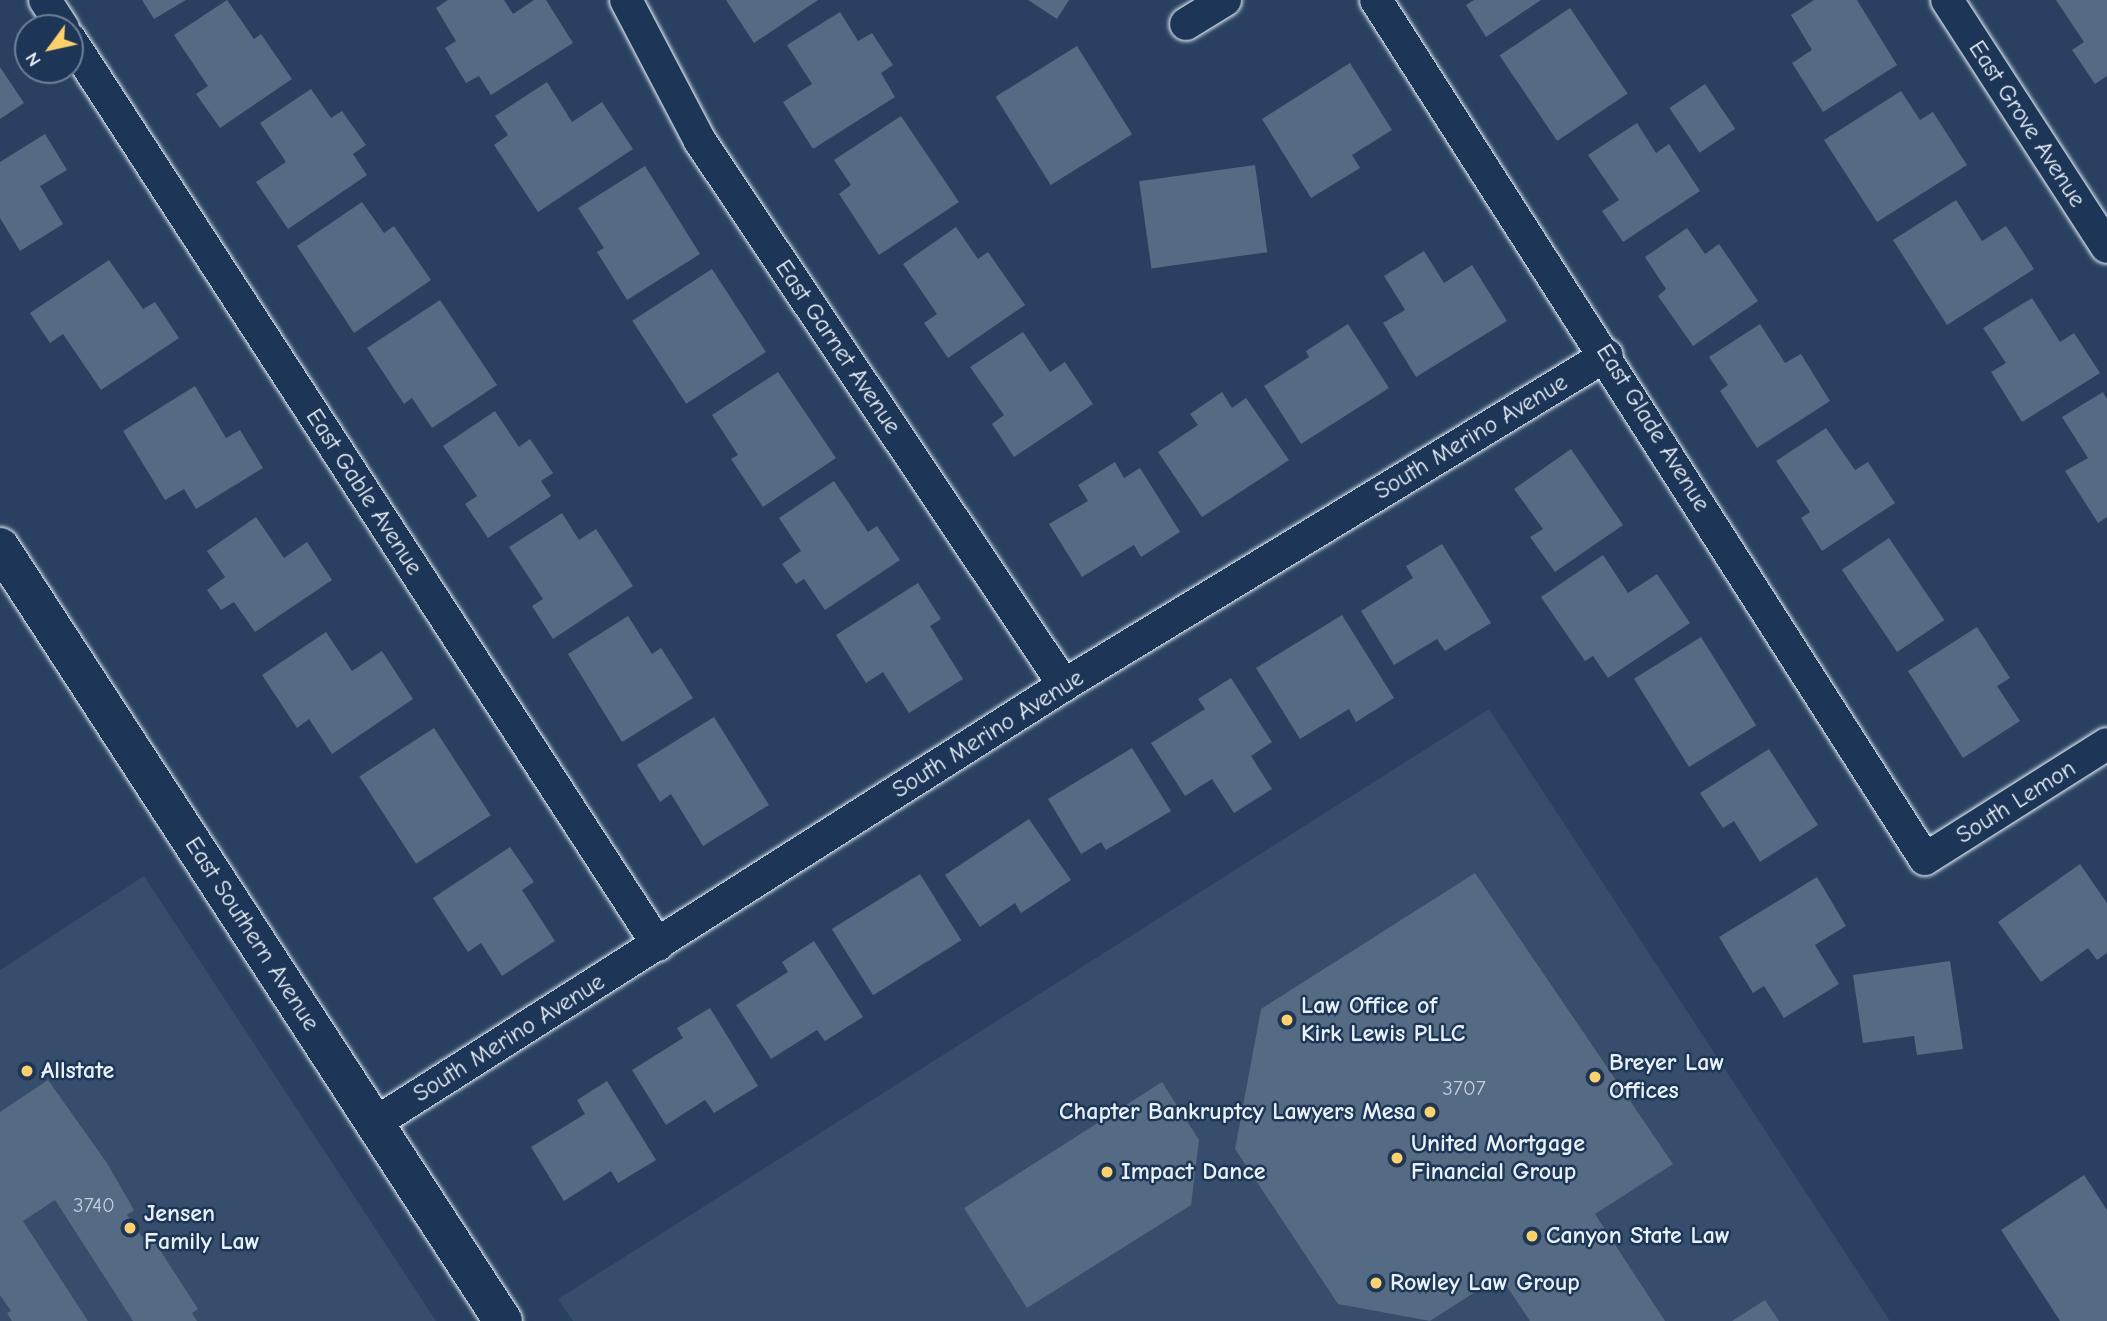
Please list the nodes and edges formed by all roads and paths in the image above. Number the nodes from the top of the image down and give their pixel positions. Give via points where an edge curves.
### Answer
1 (626, 0) edge
2 (1225, 0) edge
3 (1377, 0) edge
4 (1947, 0) edge
5 (1186, 24) dead end
6 (84, 61) edge
7 (2107, 247) edge
8 (1607, 355) junction
9 (0, 547) edge
10 (1064, 685) junction
11 (2107, 744) edge
12 (1926, 859) joint
13 (658, 945) junction
14 (375, 1123) junction
15 (503, 1321) edge

1 - 10 street, East Garnet Avenue via 700,141
2 - 5 street
3 - 8 street, East Glade Avenue
4 - 7 street, East Grove Avenue
6 - 13 street, East Gable Avenue
8 - 10 street, South Merino Avenue
8 - 12 street, East Glade Avenue
9 - 14 main road, East Southern Avenue
10 - 13 street, South Merino Avenue
11 - 12 street, South Lemon
13 - 14 street, South Merino Avenue
14 - 15 main road, East Southern Avenue

